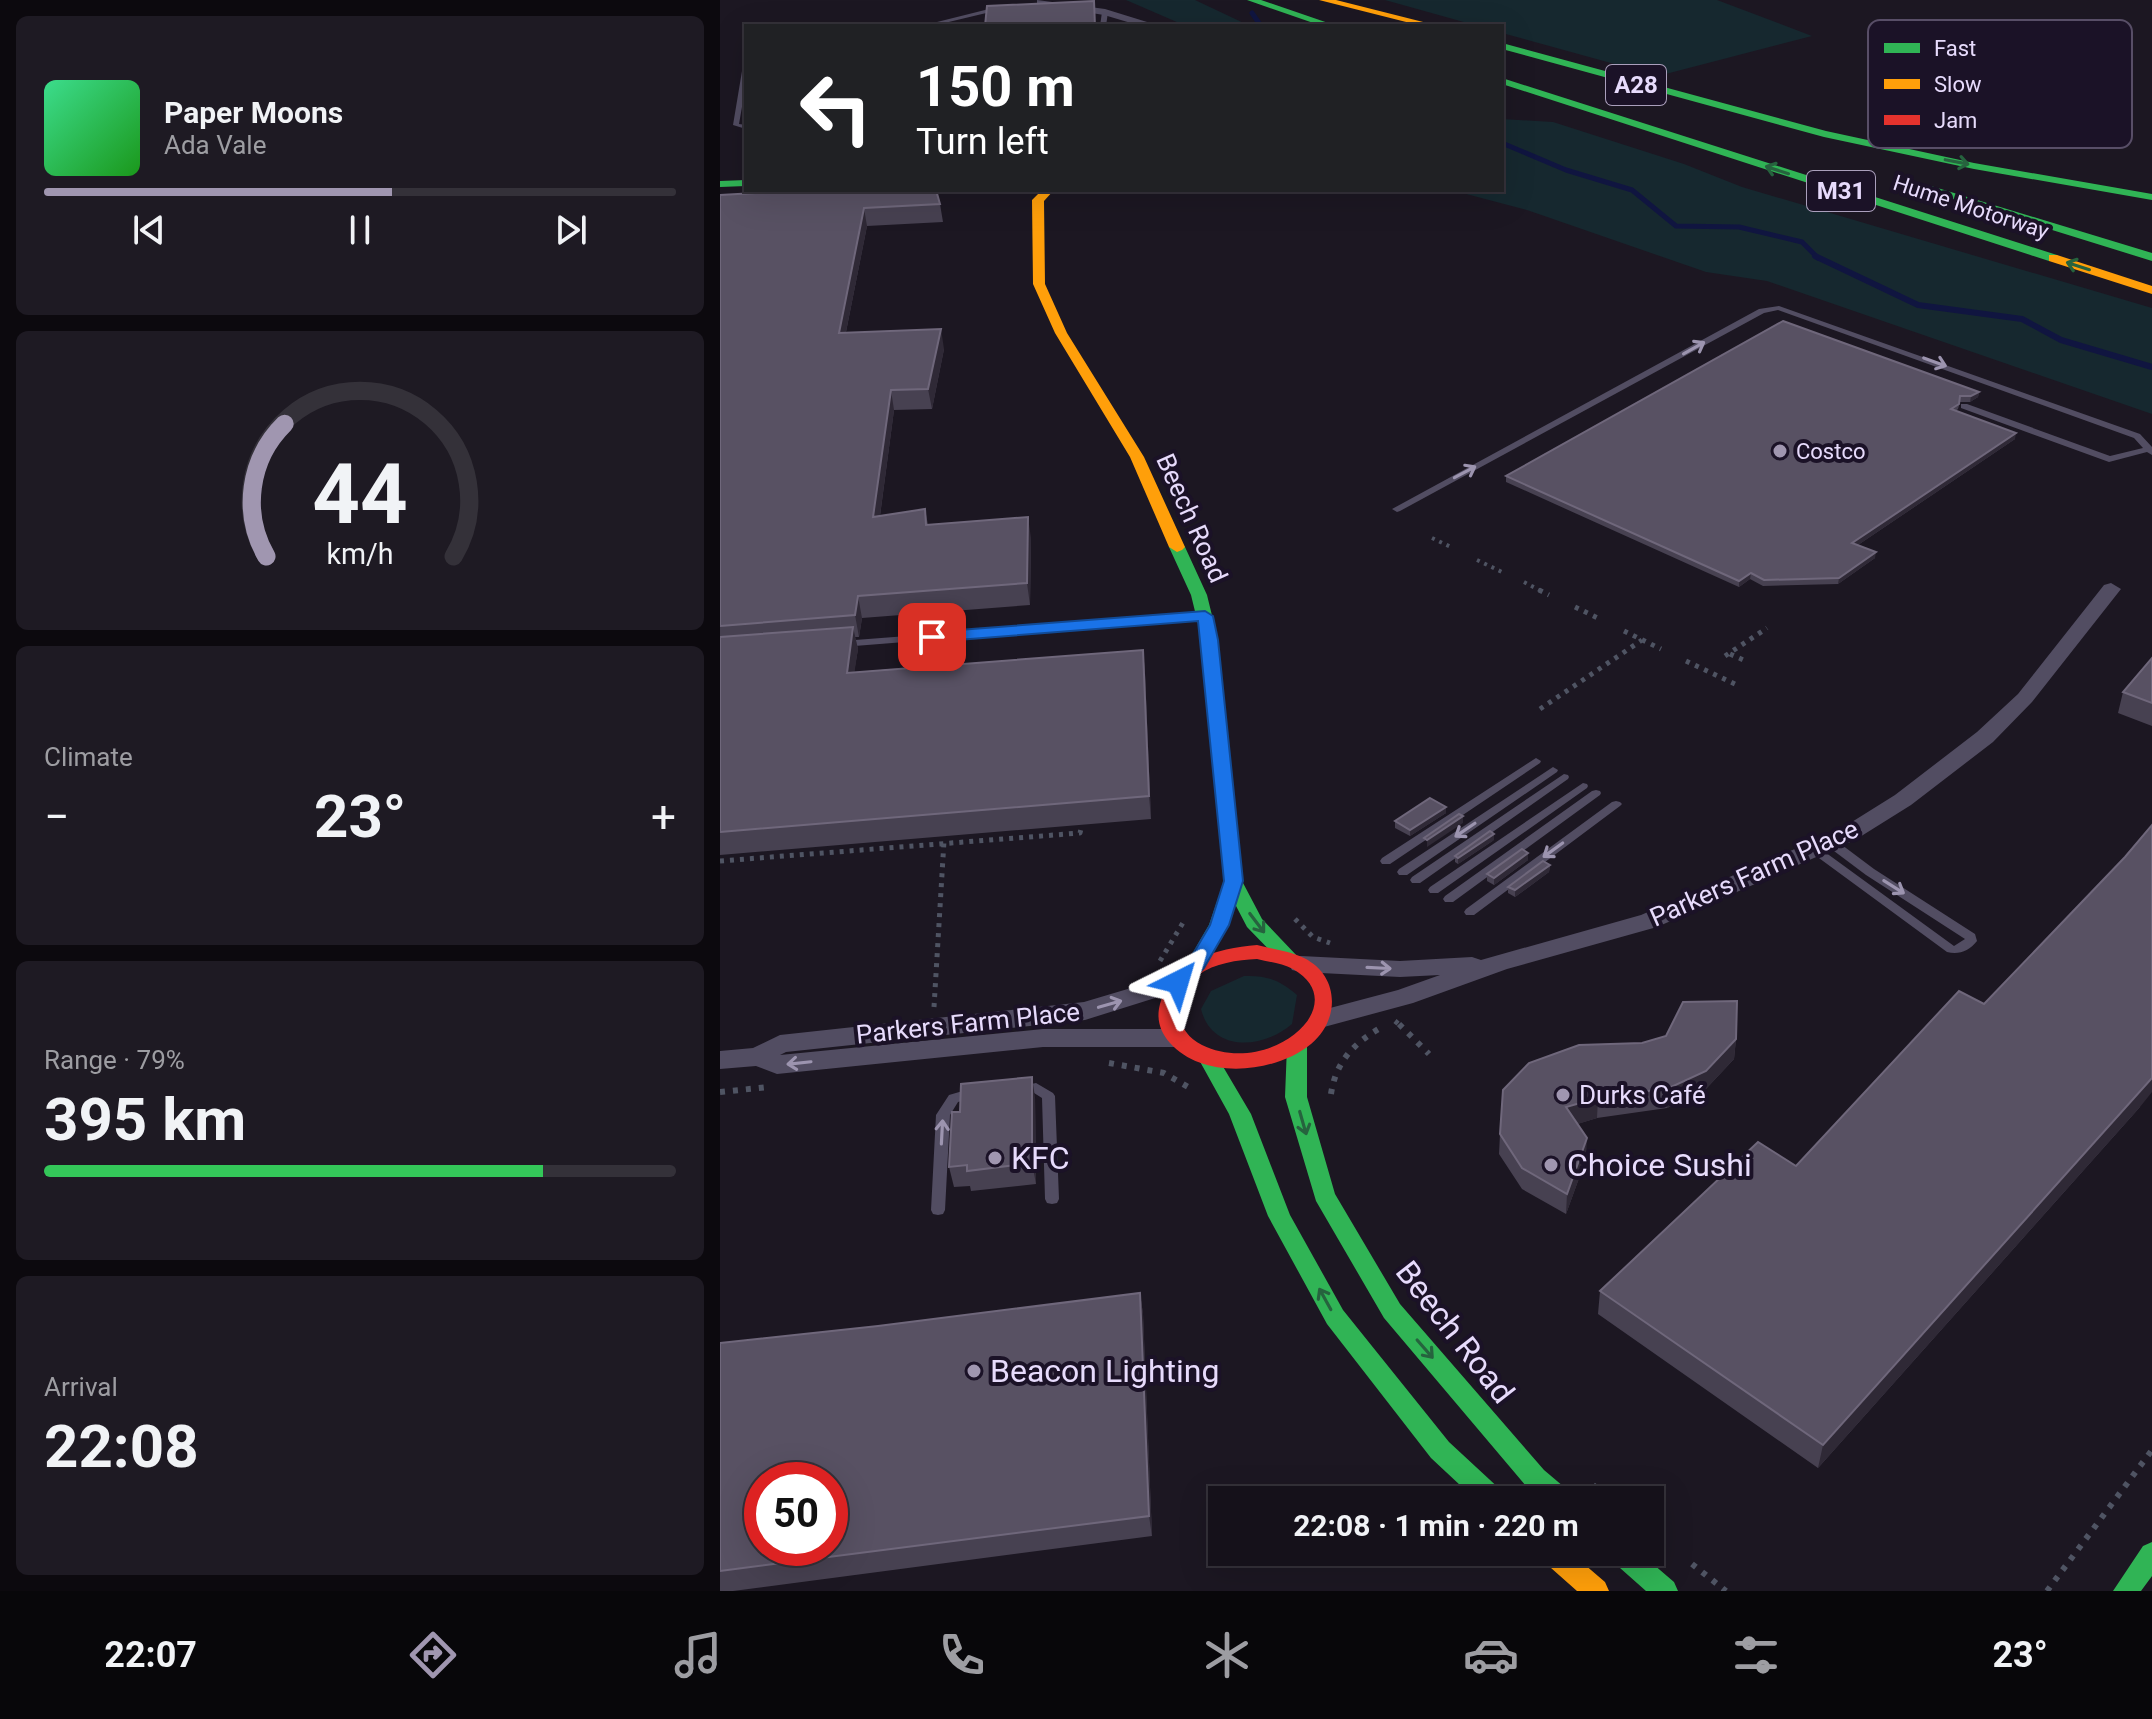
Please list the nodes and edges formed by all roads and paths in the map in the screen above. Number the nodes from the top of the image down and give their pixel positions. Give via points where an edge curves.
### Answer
1 (1252, 0) edge
2 (1324, 0) edge
3 (1035, 3) edge
4 (1016, 6) edge
5 (1105, 12) junction
6 (933, 24) edge
7 (1103, 24) edge
8 (1147, 24) edge
9 (1326, 24) edge
10 (1401, 24) edge
11 (1426, 24) edge
12 (1504, 47) edge
13 (1504, 57) edge
14 (744, 77) edge
15 (1504, 82) edge
16 (744, 127) edge
17 (1762, 137) dead end
18 (1868, 143) edge
19 (1890, 148) edge
20 (744, 175) edge
21 (720, 176) edge
22 (744, 183) edge
23 (1911, 183) dead end
24 (720, 184) edge
25 (1037, 193) edge
26 (2152, 197) edge
27 (2152, 257) edge
28 (2152, 290) edge
29 (1964, 406) edge
30 (2151, 450) edge
31 (1397, 509) dead end
32 (1432, 538) dead end
33 (1453, 548) dead end
34 (1477, 560) dead end
35 (1502, 572) dead end
36 (1524, 582) dead end
37 (2111, 589) dead end
38 (1549, 595) dead end
39 (1575, 607) dead end
40 (1205, 616) junction
41 (1600, 619) dead end
42 (1767, 628) dead end
43 (1624, 631) dead end
44 (1642, 640) junction
45 (829, 645) edge
46 (1661, 649) dead end
47 (1686, 661) dead end
48 (1748, 662) dead end
49 (1735, 684) dead end
50 (1540, 709) dead end
51 (1536, 761) dead end
52 (1553, 770) dead end
53 (1564, 777) dead end
54 (1583, 786) dead end
55 (1596, 793) dead end
56 (1616, 804) dead end
57 (1082, 825) edge
58 (944, 839) junction
59 (1822, 846) junction
60 (720, 861) edge
61 (1386, 861) dead end
62 (1403, 872) dead end
63 (1416, 880) dead end
64 (1233, 881) junction
65 (1434, 890) dead end
66 (1449, 899) dead end
67 (1470, 912) dead end
68 (1295, 919) dead end
69 (1184, 921) dead end
70 (1331, 943) dead end
71 (1295, 961) junction
72 (1498, 963) junction
73 (1152, 967) dead end
74 (1186, 975) junction
75 (933, 1012) dead end
76 (1324, 1018) junction
77 (1177, 1038) junction
78 (1297, 1046) junction
79 (1429, 1054) dead end
80 (758, 1057) junction
81 (1208, 1058) junction
82 (720, 1060) edge
83 (1113, 1063) dead end
84 (1195, 1093) dead end
85 (1330, 1101) dead end
86 (1052, 1199) dead end
87 (938, 1210) dead end
88 (2152, 1450) edge
89 (1588, 1481) dead end
90 (1479, 1486) edge
91 (1544, 1486) edge
92 (1594, 1486) edge
93 (2152, 1554) edge
94 (1567, 1566) edge
95 (1636, 1566) edge
96 (1596, 1591) edge
97 (1665, 1591) edge
98 (2047, 1591) edge
99 (2126, 1591) edge

1 - 9 main road
2 - 10 main road
2 - 11 main road
3 - 5 street
4 - 6 lane
5 - 7 lane
5 - 8 street
12 -> 18 main road, A28
13 - 17 main road
14 - 16 lane via 736,125
28 -> 15 main road, Hume Motorway / M31
19 -> 26 main road, A28
20 - 21 main road
22 - 24 main road
23 - 27 main road, Hume Motorway / M31
25 - 40 main road, Beech Road via 1039,284 1061,333 1137,457
29 - 30 lane via 2109,459
31 -> 30 lane via 1762,311 1779,308 2137,436
32 - 33 path
34 - 35 path
36 - 38 path
37 - 59 street, Parkers Farm Place via 2025,698 1985,737 1903,800
39 - 41 path
40 - 45 lane
40 - 64 main road, Beech Road
42 - 48 path via 1727,655
43 - 44 path
44 - 46 path
44 - 50 path
47 - 49 path
51 - 61 lane
52 -> 62 lane
53 - 63 lane
54 - 65 lane
55 - 66 lane
56 -> 67 lane
57 - 58 path via 1080,833
58 - 60 path
58 - 75 path
59 -> 59 lane via 1870,872 1971,941 1951,949
59 - 72 street, Parkers Farm Place via 1649,921
64 -> 71 main road, Beech Road via 1254,922
64 - 74 main road, Beech Road via 1219,925
68 - 70 path via 1313,937
69 - 73 path
71 -> 72 street, Parkers Farm Place via 1400,969
71 - 74 main road via 1240,952
71 - 76 main road via 1323,988
72 - 76 street, Parkers Farm Place via 1404,997
74 - 77 main road via 1168,1000 1168,1020
80 -> 74 street, Parkers Farm Place via 780,1044 1085,1011
76 - 78 main road
77 -> 80 street, Parkers Farm Place via 1043,1038 777,1065
77 - 81 main road
78 - 81 main road via 1285,1055 1248,1062
78 -> 91 main road, Beech Road via 1296,1097 1324,1195 1392,1311
79 - 85 path via 1396,1021 1354,1044 1340,1060
80 - 82 street, Parkers Farm Place
90 -> 81 main road via 1440,1450 1335,1317 1279,1216 1240,1114
83 - 84 path via 1164,1073
87 -> 86 lane via 943,1115 954,1098 966,1094 1036,1088 1048,1096
88 - 98 path
89 - 92 path
93 - 99 main road
94 - 96 main road
95 - 97 main road

